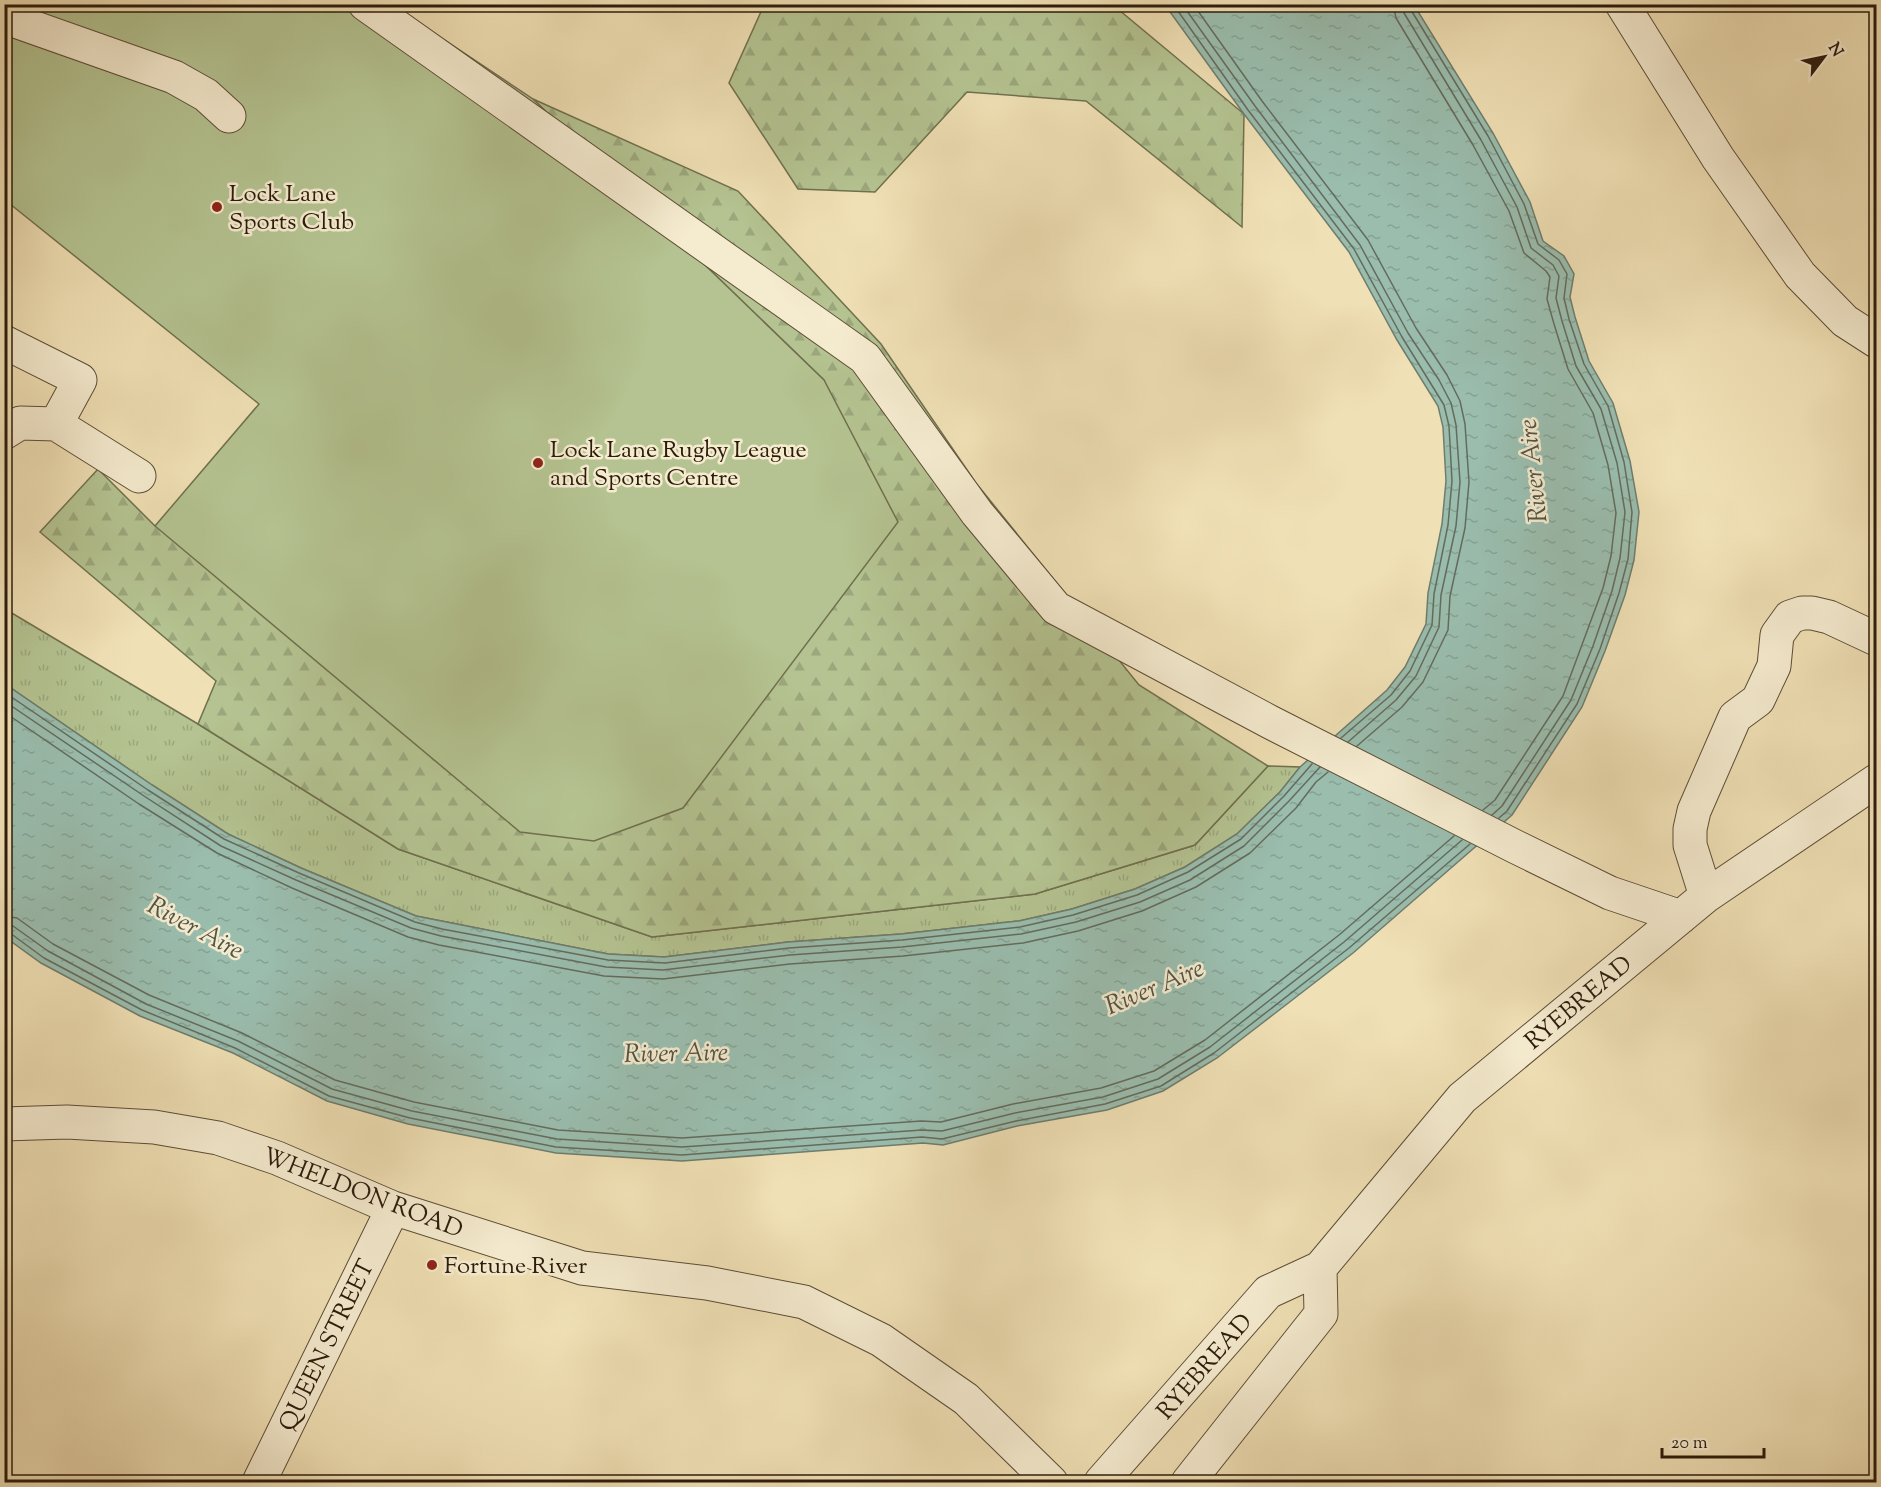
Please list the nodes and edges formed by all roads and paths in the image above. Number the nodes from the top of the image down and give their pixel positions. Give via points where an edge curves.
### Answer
1 (1623, 4) edge
2 (386, 11) edge
3 (4, 16) edge
4 (229, 116) dead end
5 (1876, 341) edge
6 (4, 342) edge
7 (56, 424) junction
8 (4, 433) edge
9 (139, 476) dead end
10 (1876, 639) edge
11 (1876, 781) edge
12 (1706, 896) junction
13 (1680, 917) junction
14 (4, 1124) edge
15 (393, 1208) junction
16 (1320, 1268) junction
17 (259, 1482) edge
18 (1051, 1482) edge
19 (1101, 1482) edge
20 (1188, 1482) edge

1 - 5 street via 1718,158 1800,275 1845,321
2 - 13 street via 865,358 977,513 1056,608 1516,847 1610,893
3 - 4 street via 174,77 206,95
6 - 7 street via 80,380
7 - 8 street via 20,423
7 - 9 street
10 - 12 street via 1829,616 1812,613 1790,617 1777,635 1774,666 1758,700 1734,717 1694,811 1690,845
11 - 12 street, RYEBREAD
12 - 13 street, RYEBREAD
13 - 16 street, RYEBREAD via 1462,1098
14 - 15 street, WHELDON ROAD via 66,1122 153,1127 218,1138 277,1158
15 - 17 street, QUEEN STREET
15 - 18 street, WHELDON ROAD via 582,1268 707,1283 804,1302 881,1340 966,1400
16 - 19 street, RYEBREAD via 1268,1292
16 - 20 street via 1321,1314

